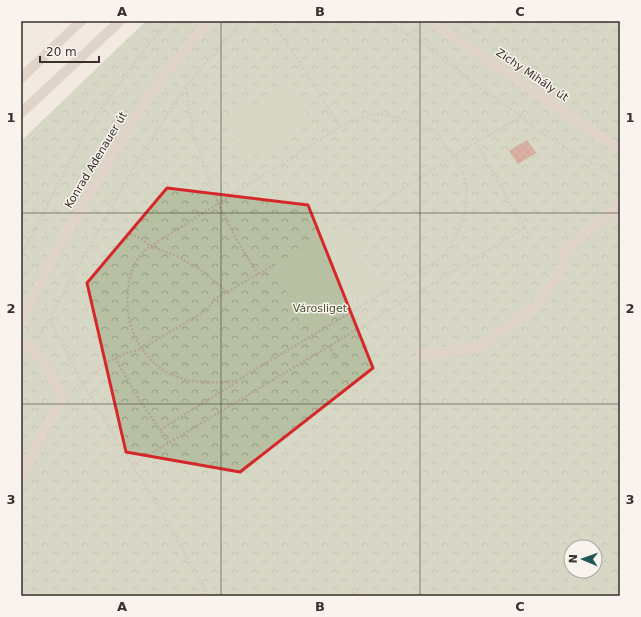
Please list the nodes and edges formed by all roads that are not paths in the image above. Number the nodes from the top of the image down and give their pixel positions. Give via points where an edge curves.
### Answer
1 (81, 21) edge
2 (120, 21) edge
3 (208, 21) edge
4 (430, 21) edge
5 (21, 78) edge
6 (21, 113) edge
7 (620, 150) edge
8 (620, 203) edge
9 (21, 322) edge
10 (21, 341) edge
11 (421, 355) dead end
12 (21, 476) edge

1 - 5 street
2 - 6 street
3 - 9 street, Konrad Adenauer út via 147,97 55,253
4 - 7 street, Zichy Mihály út
8 - 11 street via 566,249 562,268 537,305 479,346
10 - 12 street via 33,349 48,367 62,397

